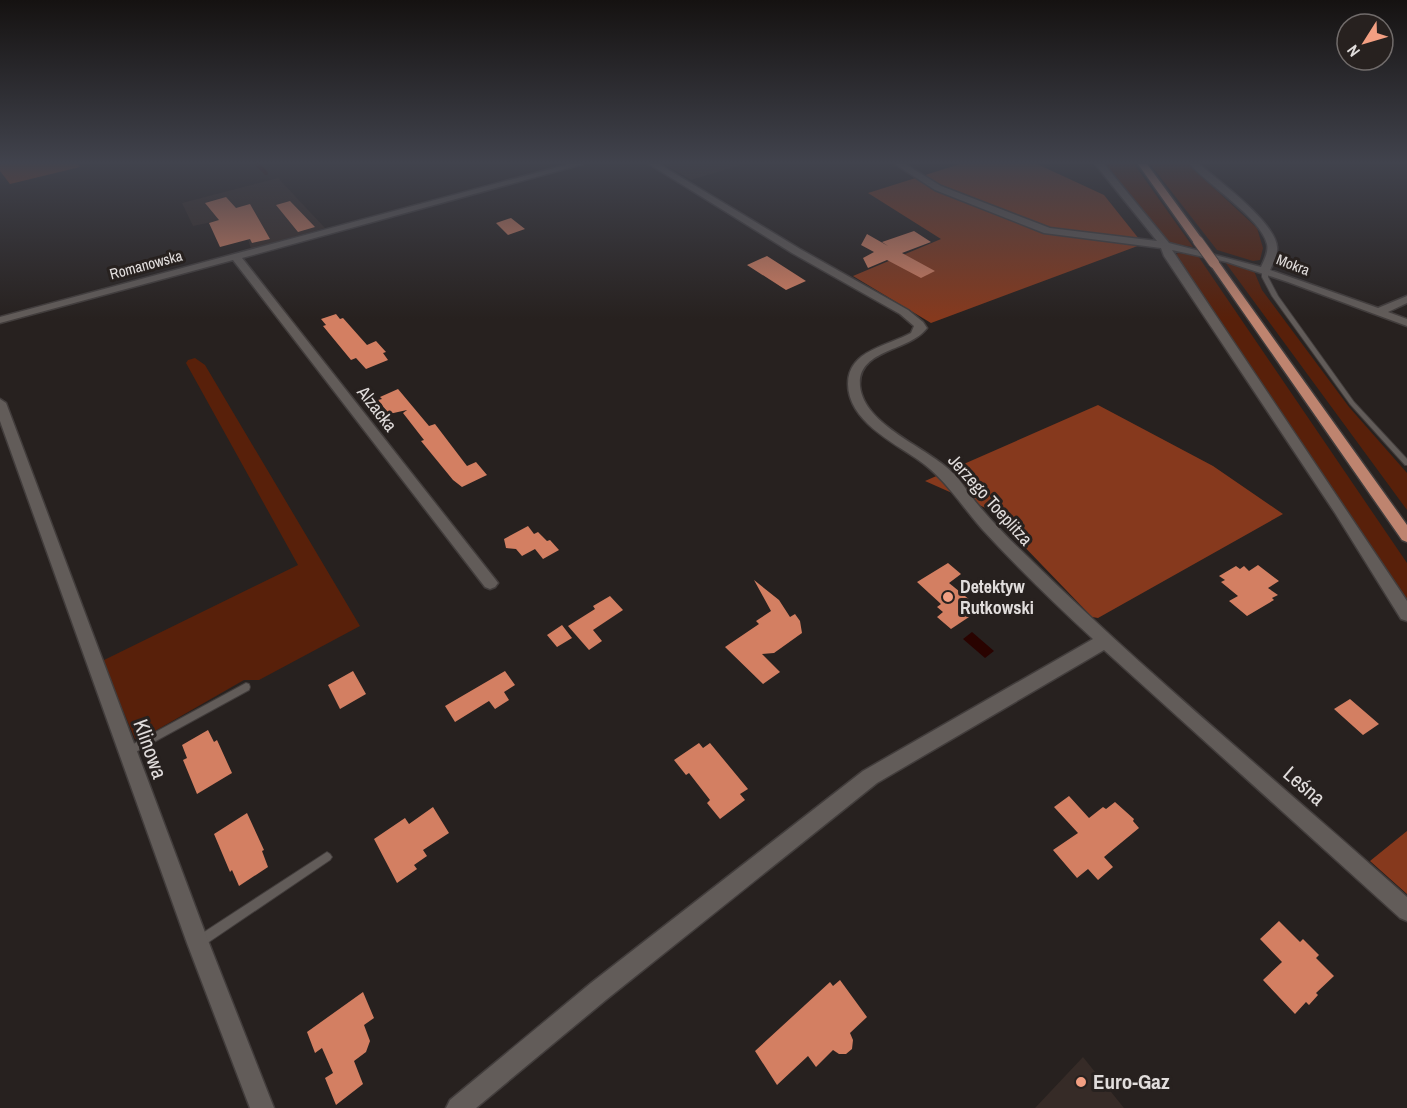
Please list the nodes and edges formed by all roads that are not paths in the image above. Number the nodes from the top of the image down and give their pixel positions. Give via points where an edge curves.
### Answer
1 (383, 216) edge
2 (738, 216) edge
3 (1008, 216) edge
4 (1141, 216) edge
5 (1180, 216) edge
6 (1253, 216) edge
7 (1165, 245) junction
8 (236, 257) junction
9 (1265, 270) junction
10 (1407, 299) edge
11 (1378, 313) junction
12 (0, 320) edge
13 (1407, 323) edge
14 (0, 403) edge
15 (1407, 464) edge
16 (1407, 536) edge
17 (490, 583) dead end
18 (1407, 614) edge
19 (1106, 640) junction
20 (246, 687) dead end
21 (1169, 698) joint
22 (128, 752) junction
23 (327, 857) dead end
24 (1407, 911) edge
25 (198, 943) junction
26 (262, 1108) edge
27 (458, 1108) edge

1 - 8 street, Romanowska
2 - 19 street, Jerzego Toeplitza via 919,324 921,328 915,337 879,350 861,364 854,385 860,405 887,432 946,474 1023,562
3 - 7 street, Mokra via 1048,231
4 - 7 street
5 - 16 main road, bridge
6 - 9 street via 1270,236 1272,248
7 - 9 street, Mokra
7 - 18 street
8 - 12 street, Romanowska
8 - 17 street, Alzacka
9 - 11 street, Mokra
9 - 15 lane via 1275,296 1352,403
10 - 11 street
11 - 13 street, Mokra
14 - 22 street, Klinowa
19 - 21 street, Jerzego Toeplitza
19 - 27 street via 870,777
20 - 22 lane
21 - 24 street, Leśna
22 - 25 street, Klinowa
23 - 25 lane
25 - 26 street, Klinowa

